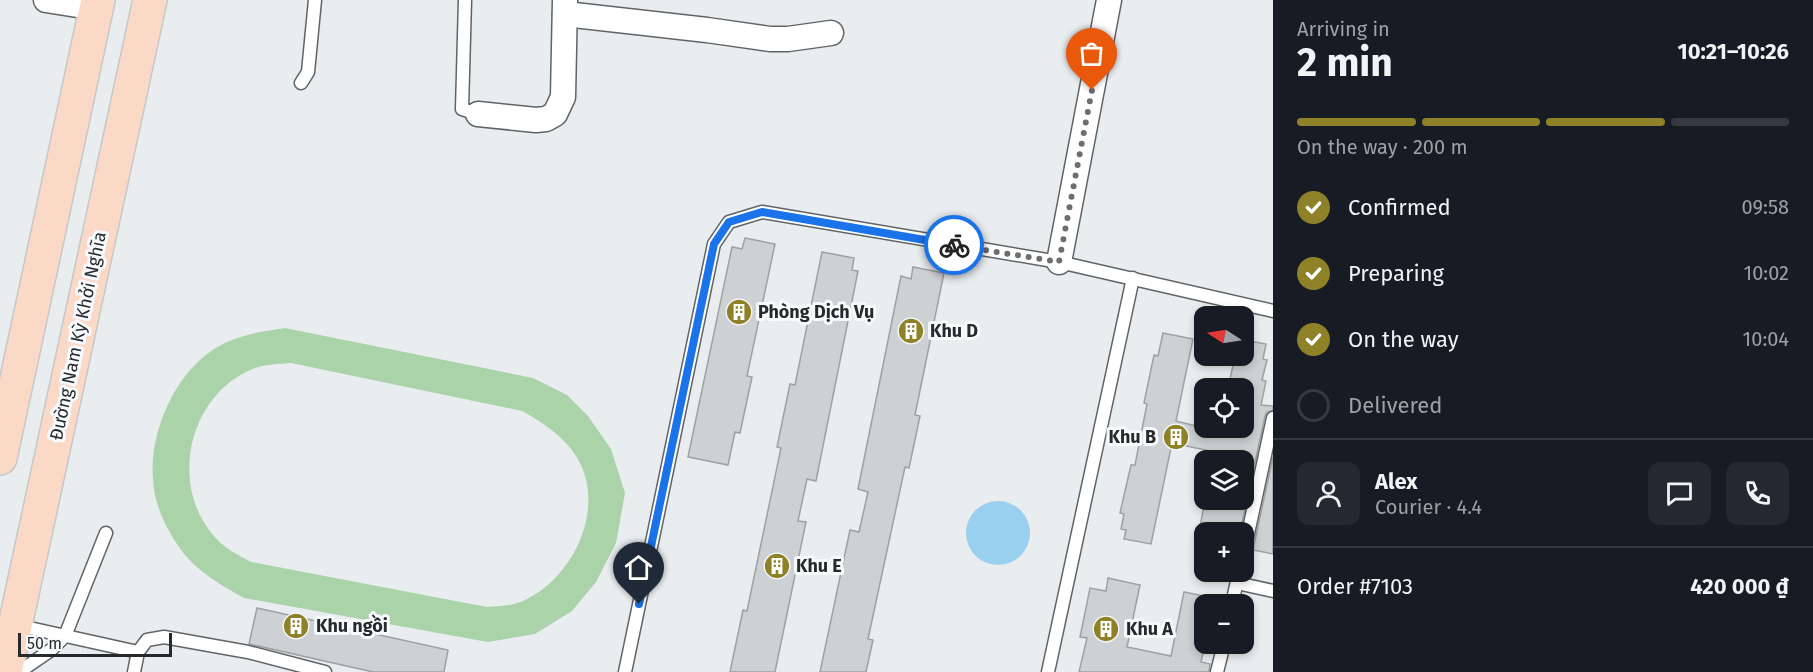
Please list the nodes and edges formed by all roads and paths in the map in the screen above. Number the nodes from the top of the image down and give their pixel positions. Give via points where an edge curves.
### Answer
1 (46, 0) edge
2 (150, 0) edge
3 (315, 0) edge
4 (465, 0) edge
5 (1109, 0) edge
6 (97, 4) edge
7 (565, 7) edge
8 (831, 33) dead end
9 (301, 83) dead end
10 (478, 114) joint
11 (1059, 262) junction
12 (1133, 278) junction
13 (1273, 311) edge
14 (1273, 418) edge
15 (0, 458) edge
16 (1250, 522) edge
17 (106, 533) dead end
18 (1250, 582) edge
19 (1273, 591) edge
20 (15, 625) junction
21 (65, 636) junction
22 (138, 652) junction
23 (1222, 654) edge
24 (5, 672) edge
25 (19, 672) edge
26 (134, 672) edge
27 (325, 672) edge
28 (625, 672) edge
29 (1048, 672) edge
30 (1217, 672) edge

1 - 6 street
2 - 20 main road, Đường Nam Kỳ Khởi Nghĩa
3 - 9 lane via 308,72
4 - 10 lane via 462,109
5 - 11 street
6 - 15 main road
7 - 8 street via 770,39
7 - 10 street via 563,97 555,114 536,120
11 - 12 lane
11 - 28 lane via 762,212 729,222 714,244
12 - 13 lane
12 - 29 lane
14 - 16 lane
17 - 21 lane
18 - 19 lane
20 - 21 lane
20 - 24 main road, Đường Nam Kỳ Khởi Nghĩa
21 - 22 lane
21 - 25 lane
22 - 26 lane
22 - 27 lane via 147,640 164,637 248,652
23 - 30 lane

